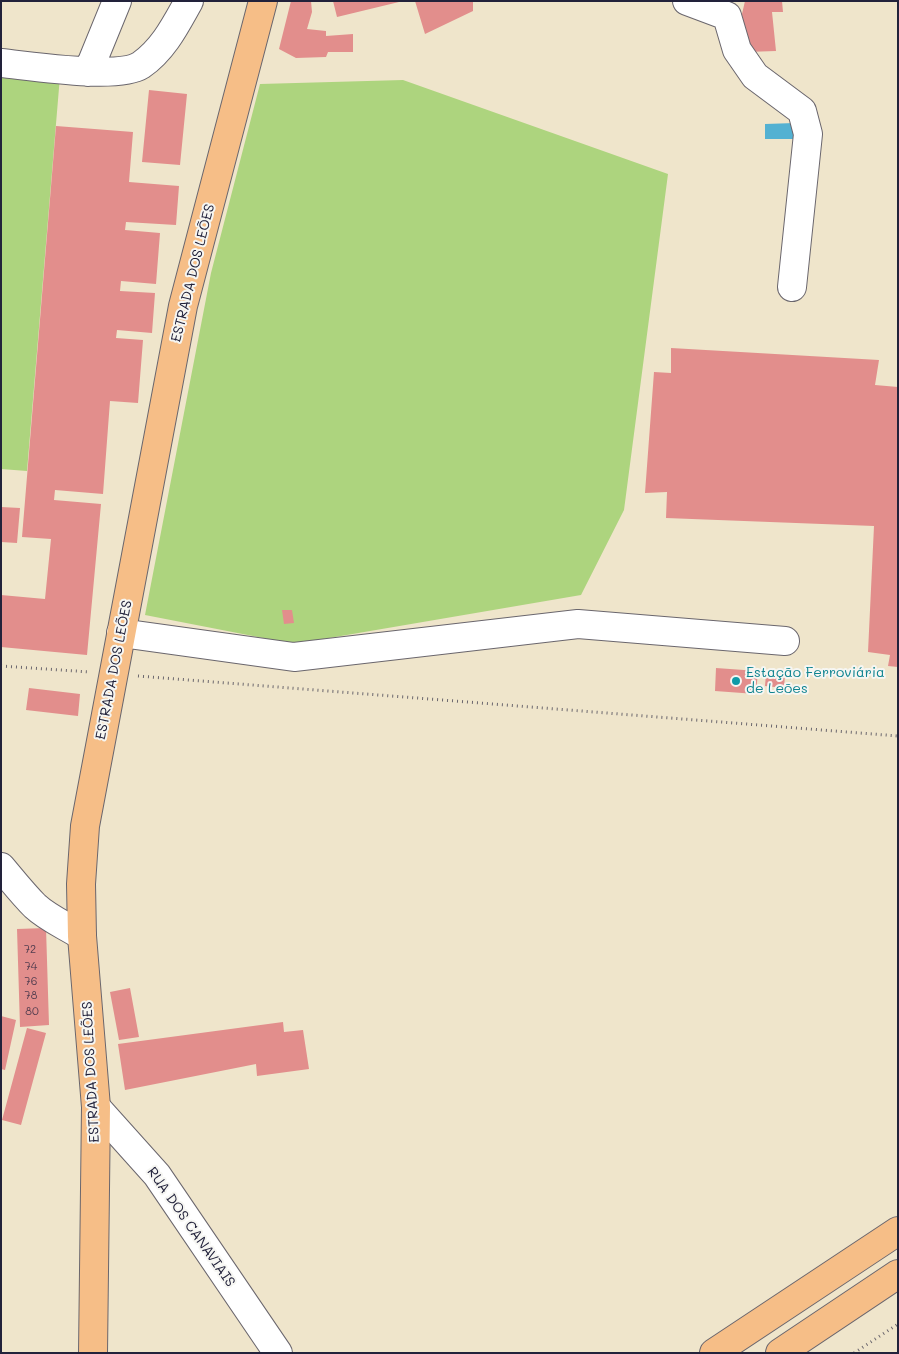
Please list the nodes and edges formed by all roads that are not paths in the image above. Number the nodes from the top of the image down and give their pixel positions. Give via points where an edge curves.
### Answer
1 (117, 1) edge
2 (189, 1) edge
3 (263, 1) edge
4 (687, 1) edge
5 (1, 63) edge
6 (88, 72) junction
7 (792, 287) dead end
8 (121, 633) junction
9 (785, 641) dead end
10 (1, 867) edge
11 (82, 936) junction
12 (96, 1107) junction
13 (898, 1231) edge
14 (898, 1274) edge
15 (93, 1353) edge
16 (278, 1353) edge
17 (714, 1353) edge
18 (780, 1353) edge

1 - 6 street
2 - 6 street via 165,43 140,66 109,73
3 - 8 main road, ESTRADA DOS LEÕES via 183,306
4 - 7 street via 727,16 737,50 755,76 802,111 808,134
5 - 6 street
8 - 9 street via 294,656 578,624
8 - 11 main road, ESTRADA DOS LEÕES via 85,826
10 - 11 street via 36,907
11 - 12 main road, ESTRADA DOS LEÕES
12 - 15 main road, ESTRADA DOS LEÕES
12 - 16 street, RUA DOS CANAVIAIS via 157,1175
13 - 17 main road
14 - 18 main road

